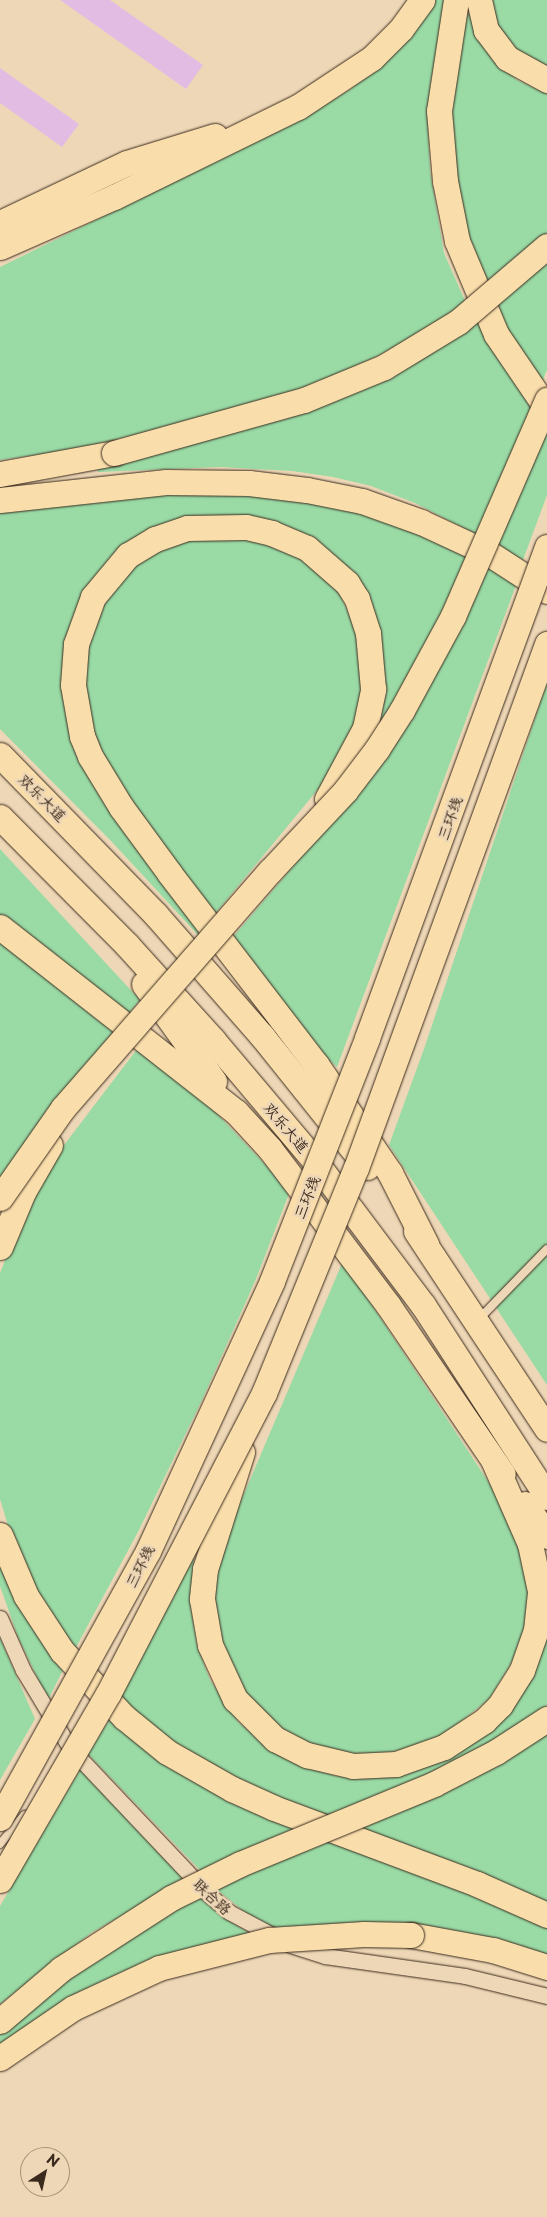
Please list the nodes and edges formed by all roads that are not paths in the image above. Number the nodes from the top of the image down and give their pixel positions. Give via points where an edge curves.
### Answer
1 (422, 0) edge
2 (456, 0) edge
3 (479, 0) edge
4 (547, 80) edge
5 (187, 152) junction
6 (81, 212) junction
7 (0, 223) edge
8 (0, 246) edge
9 (547, 246) edge
10 (0, 255) edge
11 (547, 400) edge
12 (547, 409) edge
13 (0, 474) edge
14 (0, 500) edge
15 (547, 547) edge
16 (547, 591) edge
17 (547, 644) edge
18 (0, 755) edge
19 (0, 818) edge
20 (305, 832) junction
21 (0, 927) edge
22 (127, 945) junction
23 (121, 1042) junction
24 (236, 1112) junction
25 (0, 1198) edge
26 (426, 1244) junction
27 (0, 1247) edge
28 (547, 1250) edge
29 (476, 1321) junction
30 (264, 1393) junction
31 (547, 1429) edge
32 (494, 1462) junction
33 (547, 1497) edge
34 (0, 1535) edge
35 (547, 1536) edge
36 (0, 1618) edge
37 (547, 1719) edge
38 (70, 1748) junction
39 (55, 1764) dead end
40 (28, 1810) dead end
41 (0, 1818) edge
42 (0, 1844) edge
43 (0, 1880) edge
44 (547, 1915) edge
45 (547, 1967) edge
46 (547, 1996) edge
47 (0, 2021) edge
48 (0, 2058) edge

1 - 5 highway via 401,29 372,58 328,89 265,123
2 - 12 highway via 439,111 445,181 457,241 496,334
3 - 4 highway via 486,30 496,45 520,68
5 - 6 highway
5 - 7 highway via 127,163
6 - 8 highway
6 - 10 highway
9 - 13 highway, bridge via 458,322 384,367 304,400 114,453
11 - 20 highway, bridge via 432,660 377,749 345,791
14 - 16 highway via 166,482 249,483 307,490 362,501 421,522 490,554
15 - 41 highway, 三环线, bridge via 363,1048 272,1281 148,1551
17 - 30 highway, bridge via 356,1168
18 - 26 highway, 欢乐大道 via 156,916 262,1036
19 - 22 highway, 欢乐大道
20 - 23 highway, bridge
20 - 26 highway, bridge via 355,752 365,728 373,689 372,653 357,599 334,570 306,548 272,533 221,525 187,528 142,546 116,567 93,597 80,629 74,668 76,710 82,736 103,779 170,874 316,1064 390,1173
21 - 24 highway
22 - 24 highway via 140,978
22 - 33 highway, 欢乐大道 via 213,1040 314,1160 423,1305
23 - 25 highway, bridge via 49,1125
23 - 27 highway, bridge via 36,1168
24 - 32 highway via 270,1149 388,1305
26 - 29 highway, 欢乐大道
28 - 29 lane
29 - 31 highway, 欢乐大道
30 - 32 highway, bridge via 228,1491 205,1569 203,1620 221,1674 235,1699 275,1739 327,1762 376,1767 415,1759 444,1747 484,1721 500,1705 522,1670 539,1616 535,1561
30 - 43 highway, bridge via 112,1685
32 - 35 highway
34 - 44 highway via 26,1596 62,1651 124,1717 167,1752 232,1789 274,1808 477,1884
36 - 38 street, 联合路 via 23,1670
37 - 47 highway, bridge via 496,1752 434,1784 240,1864 171,1898 61,1969
38 - 39 lane
38 - 46 street, 联合路 via 209,1895 229,1912 264,1933 325,1956 465,1976
40 - 42 lane
45 - 48 highway, bridge via 485,1948 412,1935 364,1934 269,1940 159,1968 73,2008

